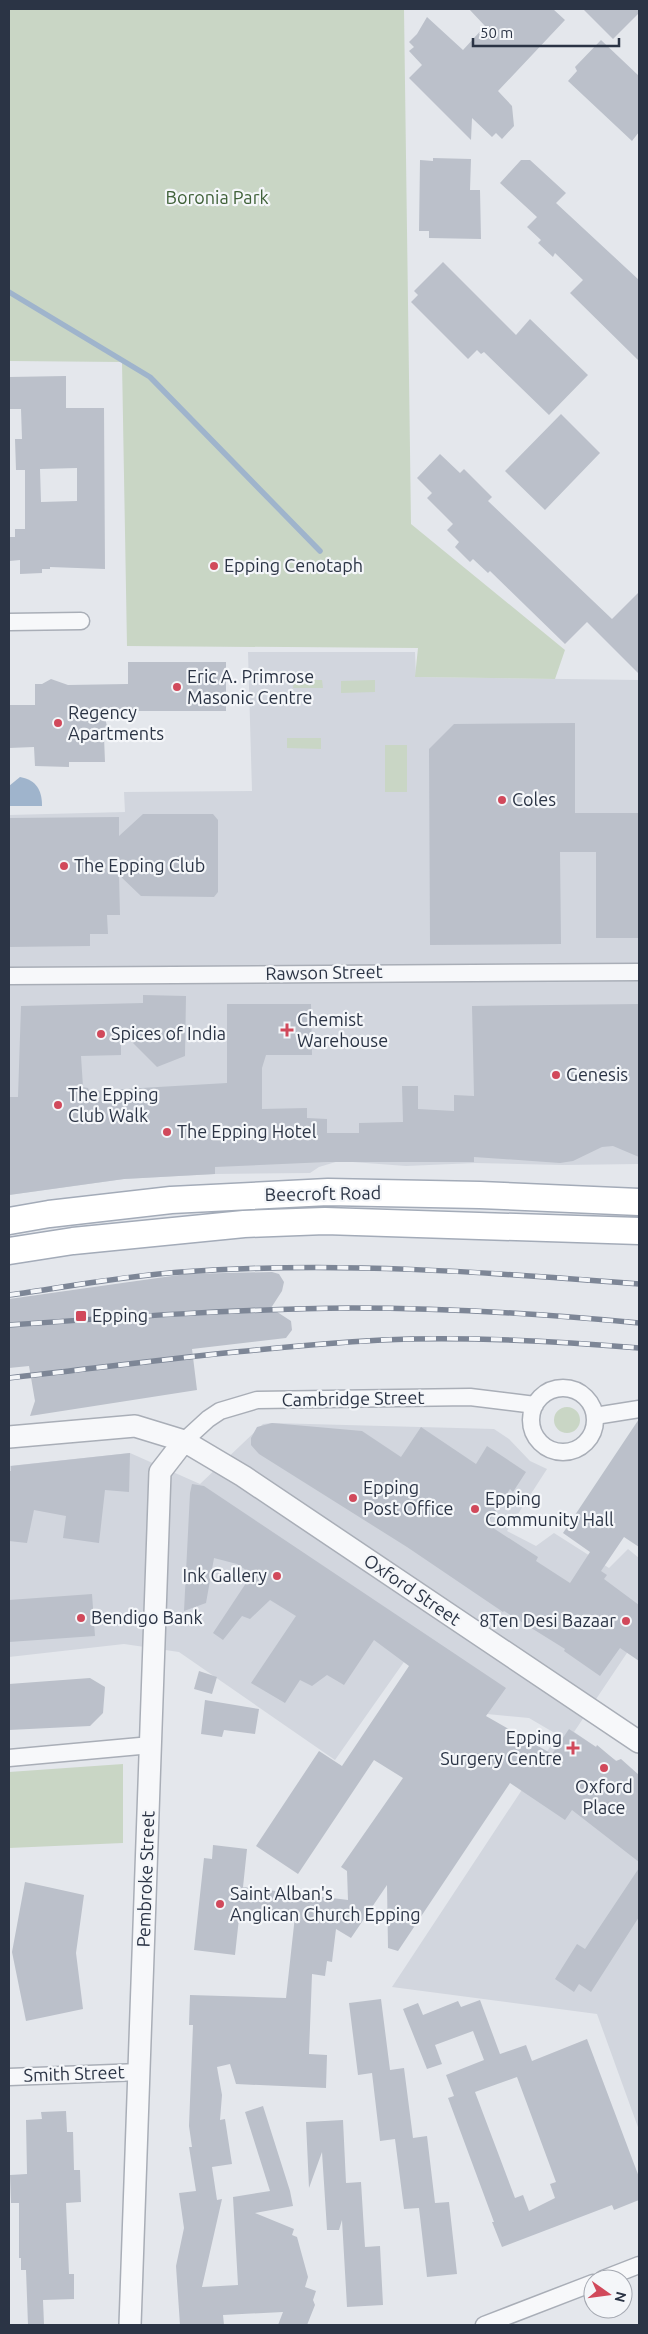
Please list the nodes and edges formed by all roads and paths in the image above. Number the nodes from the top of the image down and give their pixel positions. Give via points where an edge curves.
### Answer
1 (81, 621) dead end
2 (9, 622) edge
3 (639, 972) edge
4 (9, 976) edge
5 (639, 1187) edge
6 (566, 1199) junction
7 (639, 1202) edge
8 (9, 1221) edge
9 (639, 1231) edge
10 (9, 1251) edge
11 (534, 1405) junction
12 (639, 1409) edge
13 (595, 1416) junction
14 (9, 1438) edge
15 (184, 1441) junction
16 (639, 1742) edge
17 (151, 1745) junction
18 (12, 1755) edge
19 (140, 2072) junction
20 (9, 2077) edge
21 (583, 2287) edge
22 (130, 2325) edge
23 (484, 2325) edge

1 - 2 street
3 - 4 street, Rawson Street
5 - 6 main road
6 - 7 main road, Beecroft Road
6 - 8 main road, Beecroft Road via 369,1192 246,1195 171,1200
9 - 10 main road, Beecroft Road via 325,1221 244,1224 73,1241
11 - 13 street via 549,1391 569,1388 586,1398
11 - 13 street via 531,1425 534,1434 540,1443 557,1452 572,1451 585,1444 591,1436
11 - 15 street, Cambridge Street via 470,1397 257,1400 220,1411
12 - 13 street
14 - 15 street, Oxford Street via 135,1426
15 - 16 street, Oxford Street via 243,1476
15 - 17 street, Pembroke Street via 160,1472
17 - 18 street
17 - 19 street, Pembroke Street
19 - 20 street, Smith Street
19 - 22 street, Pembroke Street
21 - 23 street

